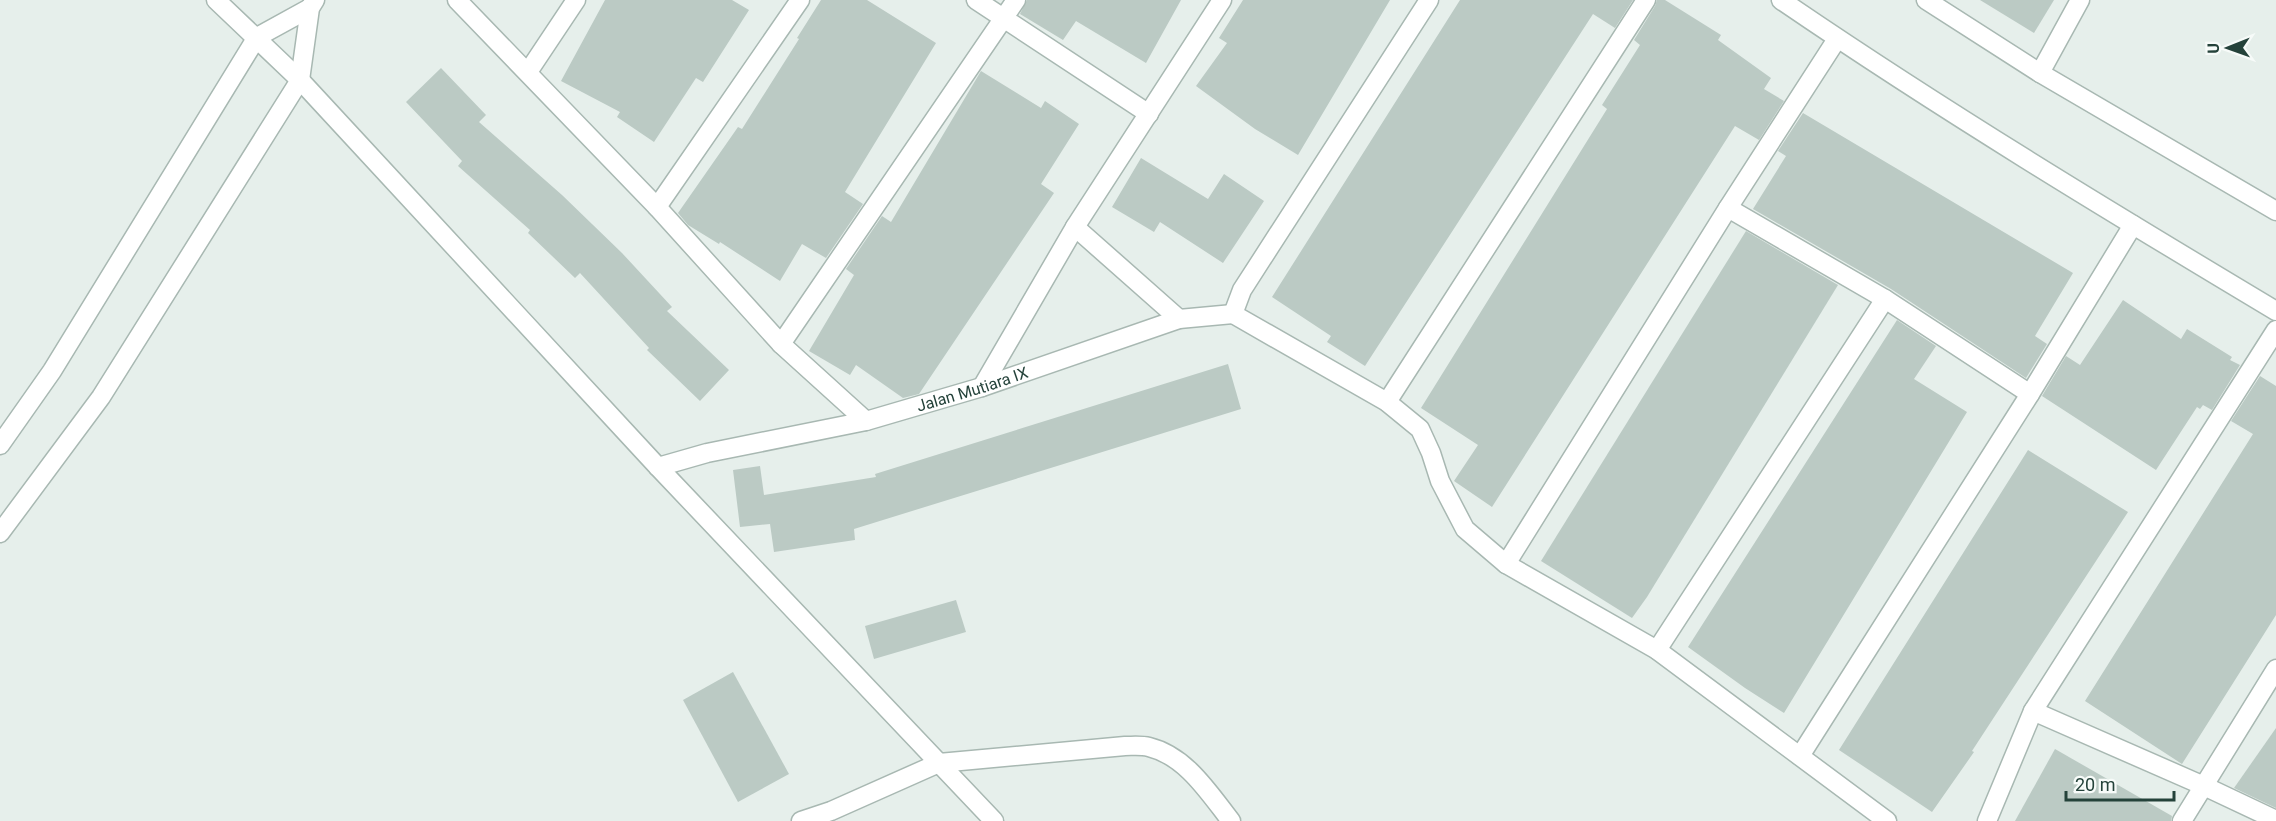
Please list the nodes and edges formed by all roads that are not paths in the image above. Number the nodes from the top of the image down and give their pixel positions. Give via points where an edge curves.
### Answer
1 (216, 0) edge
2 (457, 0) edge
3 (576, 0) edge
4 (800, 0) edge
5 (976, 0) edge
6 (1016, 0) edge
7 (1222, 0) edge
8 (1429, 0) edge
9 (1646, 0) edge
10 (1781, 0) edge
11 (1926, 0) edge
12 (2080, 0) edge
13 (313, 4) edge
14 (1005, 18) junction
15 (257, 37) junction
16 (1837, 39) junction
17 (528, 72) junction
18 (2040, 73) junction
19 (300, 80) junction
20 (1149, 114) junction
21 (657, 207) junction
22 (1728, 208) junction
23 (2276, 211) edge
24 (2133, 225) junction
25 (1075, 227) junction
26 (1885, 299) junction
27 (2276, 312) edge
28 (1233, 314) junction
29 (1179, 319) junction
30 (2276, 330) edge
31 (781, 344) junction
32 (982, 387) junction
33 (2030, 394) junction
34 (1387, 402) junction
35 (866, 421) junction
36 (0, 445) edge
37 (658, 467) junction
38 (0, 533) edge
39 (1506, 564) junction
40 (1657, 650) junction
41 (2276, 669) edge
42 (2033, 711) junction
43 (1800, 756) junction
44 (939, 763) junction
45 (2204, 786) junction
46 (832, 816) edge
47 (2276, 820) edge
48 (801, 821) edge
49 (994, 821) edge
50 (1231, 821) edge
51 (1887, 821) edge
52 (1987, 821) edge
53 (2182, 821) edge

1 - 15 street
2 - 17 street
3 - 17 street
4 - 21 street
5 - 14 street
6 - 14 street
7 - 20 street
8 - 28 street via 1242,290
9 - 34 street
10 - 16 street
11 - 18 street
12 - 18 street
13 - 15 street
13 - 19 street
14 - 20 street
14 - 31 street
15 - 19 street
15 - 36 street via 51,371
16 - 22 street
16 - 24 street
17 - 21 street
18 - 23 street
19 - 37 street
19 - 38 street via 101,397
20 - 25 street
21 - 31 street
22 - 26 street
22 - 39 street
24 - 27 street
24 - 33 street
25 - 29 street
25 - 32 street
26 - 33 street
26 - 40 street
28 - 29 street, Jalan Mutiara IX
28 - 34 street
29 - 32 street, Jalan Mutiara IX
30 - 42 street
31 - 35 street
32 - 35 street, Jalan Mutiara IX
33 - 43 street
34 - 39 street via 1420,429 1440,481 1465,529
35 - 37 street, Jalan Mutiara IX via 707,453
37 - 44 street
39 - 40 street
40 - 43 street
41 - 45 street
42 - 45 street
42 - 52 street
43 - 51 street
44 - 46 street
44 - 49 street
44 - 50 street via 1091,747 1147,747 1178,760
45 - 47 street
45 - 53 street
46 - 48 street

